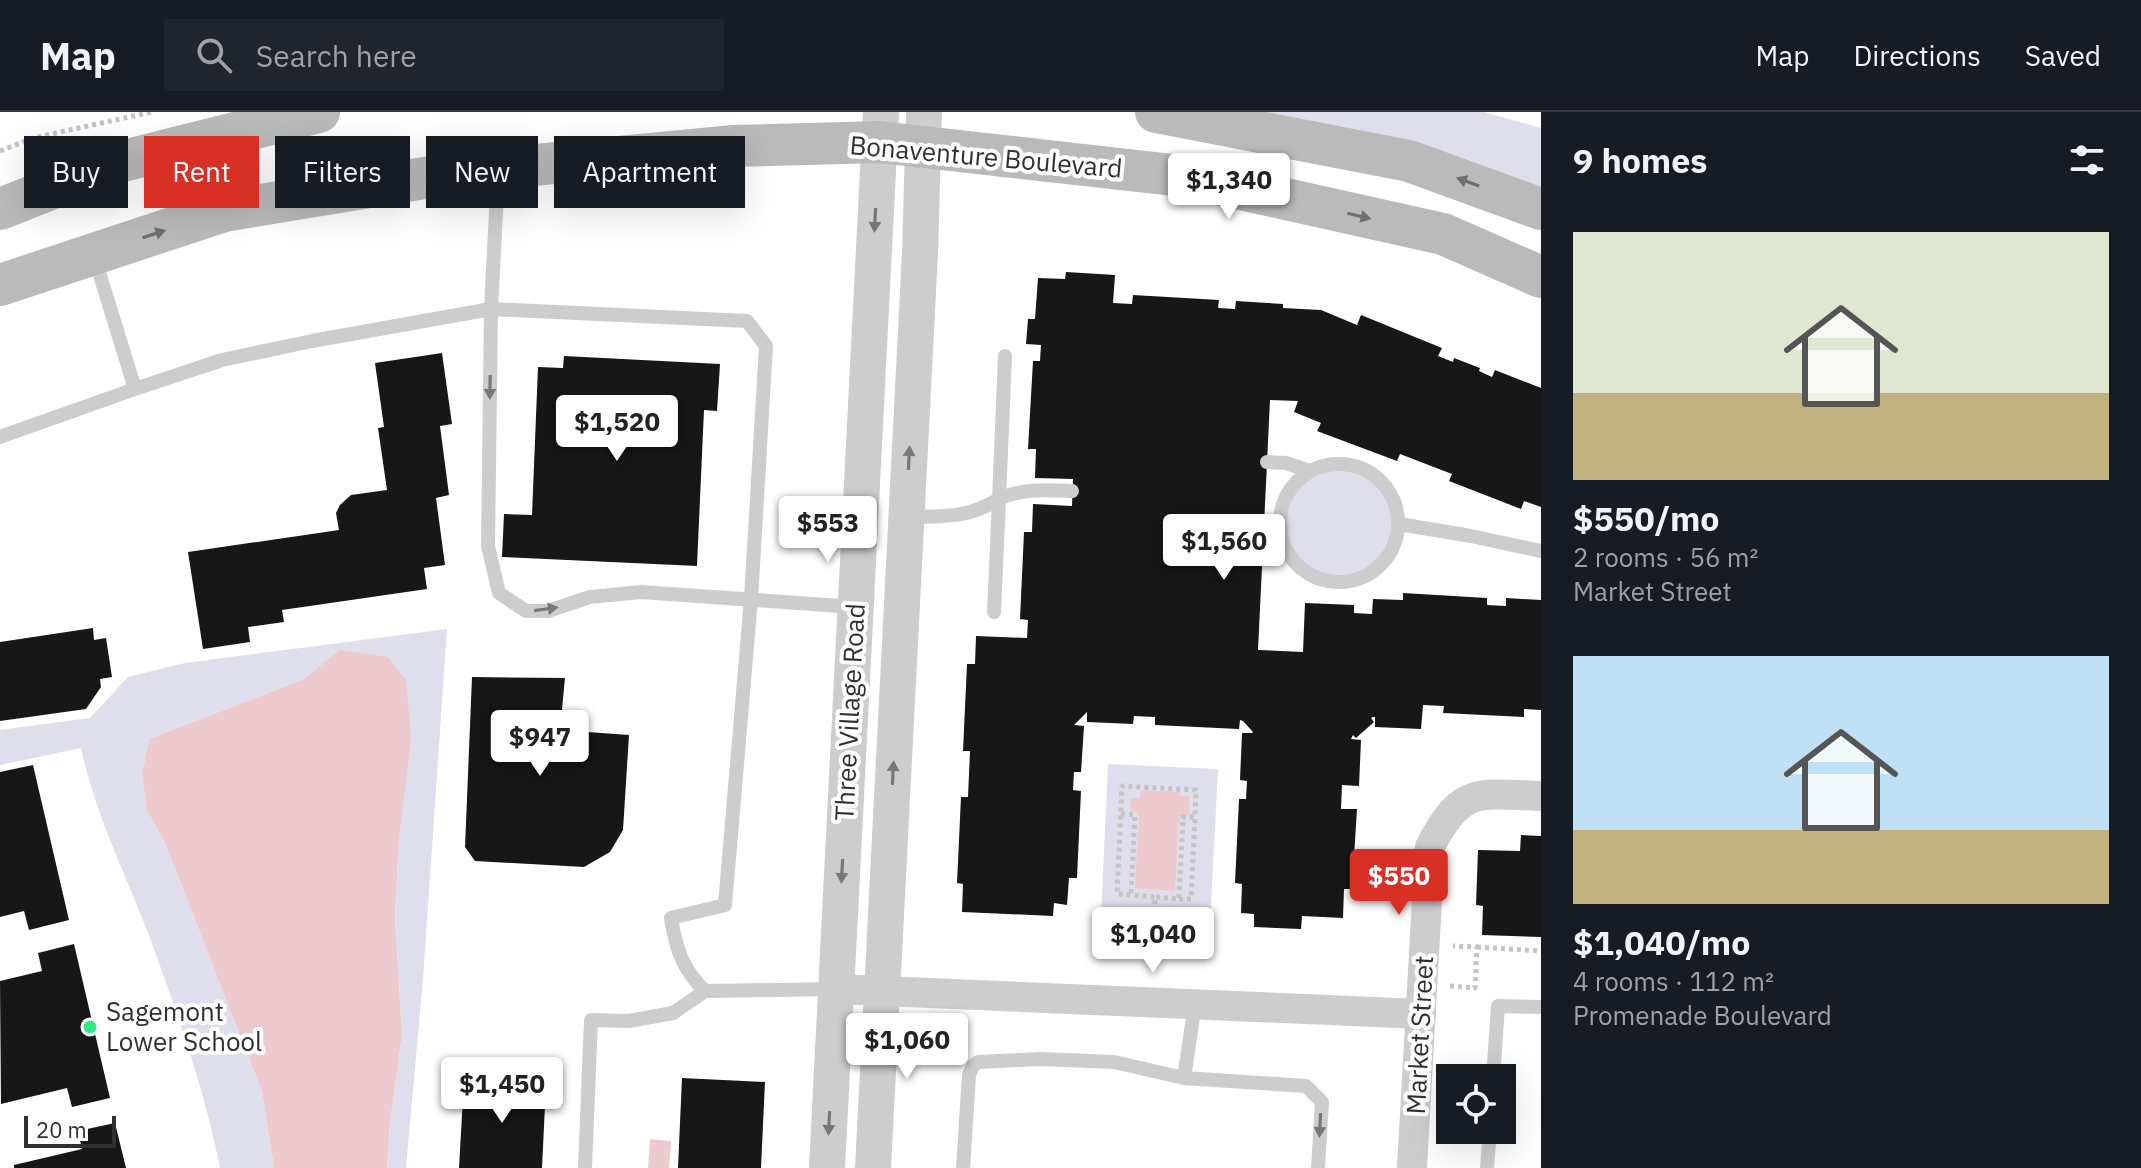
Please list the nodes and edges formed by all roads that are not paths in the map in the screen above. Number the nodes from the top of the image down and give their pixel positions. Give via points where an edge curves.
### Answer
1 (319, 112) edge
2 (1156, 112) edge
3 (880, 127) edge
4 (924, 129) edge
5 (538, 165) edge
6 (426, 178) edge
7 (496, 208) edge
8 (0, 209) edge
9 (1541, 209) edge
10 (93, 254) junction
11 (1541, 277) edge
12 (0, 285) edge
13 (491, 309) junction
14 (1005, 356) dead end
15 (135, 389) junction
16 (0, 437) edge
17 (1267, 462) dead end
18 (1310, 471) junction
19 (1072, 491) dead end
20 (999, 499) junction
21 (906, 517) junction
22 (1399, 524) junction
23 (1541, 551) edge
24 (751, 599) junction
25 (855, 607) junction
26 (994, 612) dead end
27 (1541, 796) edge
28 (836, 989) junction
29 (705, 991) junction
30 (882, 991) junction
31 (1195, 1004) junction
32 (1541, 1007) edge
33 (1421, 1014) junction
34 (1494, 1064) edge
35 (1184, 1078) junction
36 (1489, 1144) edge
37 (585, 1168) edge
38 (827, 1168) edge
39 (873, 1168) edge
40 (963, 1168) edge
41 (1318, 1168) edge
42 (1412, 1168) edge
43 (1487, 1168) edge

1 - 8 main road via 119,162
9 -> 2 main road via 1409,161
3 - 4 main road, Bonaventure Boulevard
3 - 5 main road, Bonaventure Boulevard
3 -> 25 street, Three Village Road
4 -> 11 main road, Bonaventure Boulevard via 1182,176 1443,234
21 -> 4 street, Three Village Road
10 -> 6 main road, Bonaventure Boulevard via 224,211
7 - 13 lane
10 - 12 main road, Bonaventure Boulevard
10 - 15 lane
13 - 15 lane via 222,360
13 - 24 lane via 747,321 766,346
13 -> 24 lane via 488,546 499,593 526,611 641,592
14 - 20 lane
15 - 16 lane
17 - 18 lane
18 - 22 lane via 1328,464 1365,469 1390,491
18 - 22 lane via 1294,484 1280,520 1288,554 1314,577 1351,582 1370,575 1385,562
19 - 20 lane via 1020,491
20 - 21 lane via 967,514
20 - 26 lane
30 -> 21 street, Three Village Road
22 - 23 lane
24 - 25 lane
24 - 29 lane via 725,905 671,918 676,945 691,977
25 -> 28 street, Three Village Road
27 - 33 street, Market Street via 1480,794 1444,820 1430,847
28 - 29 lane
28 - 30 street
28 -> 38 street, Three Village Road
29 - 37 lane via 673,1013 629,1021 591,1020
30 - 31 street
30 - 39 street, Three Village Road
31 - 33 street
31 - 35 lane
32 - 34 lane via 1498,1006
33 - 42 street, Market Street
35 - 40 lane via 1114,1062 978,1062 970,1070
35 -> 41 lane via 1306,1086 1322,1102
36 - 43 lane

